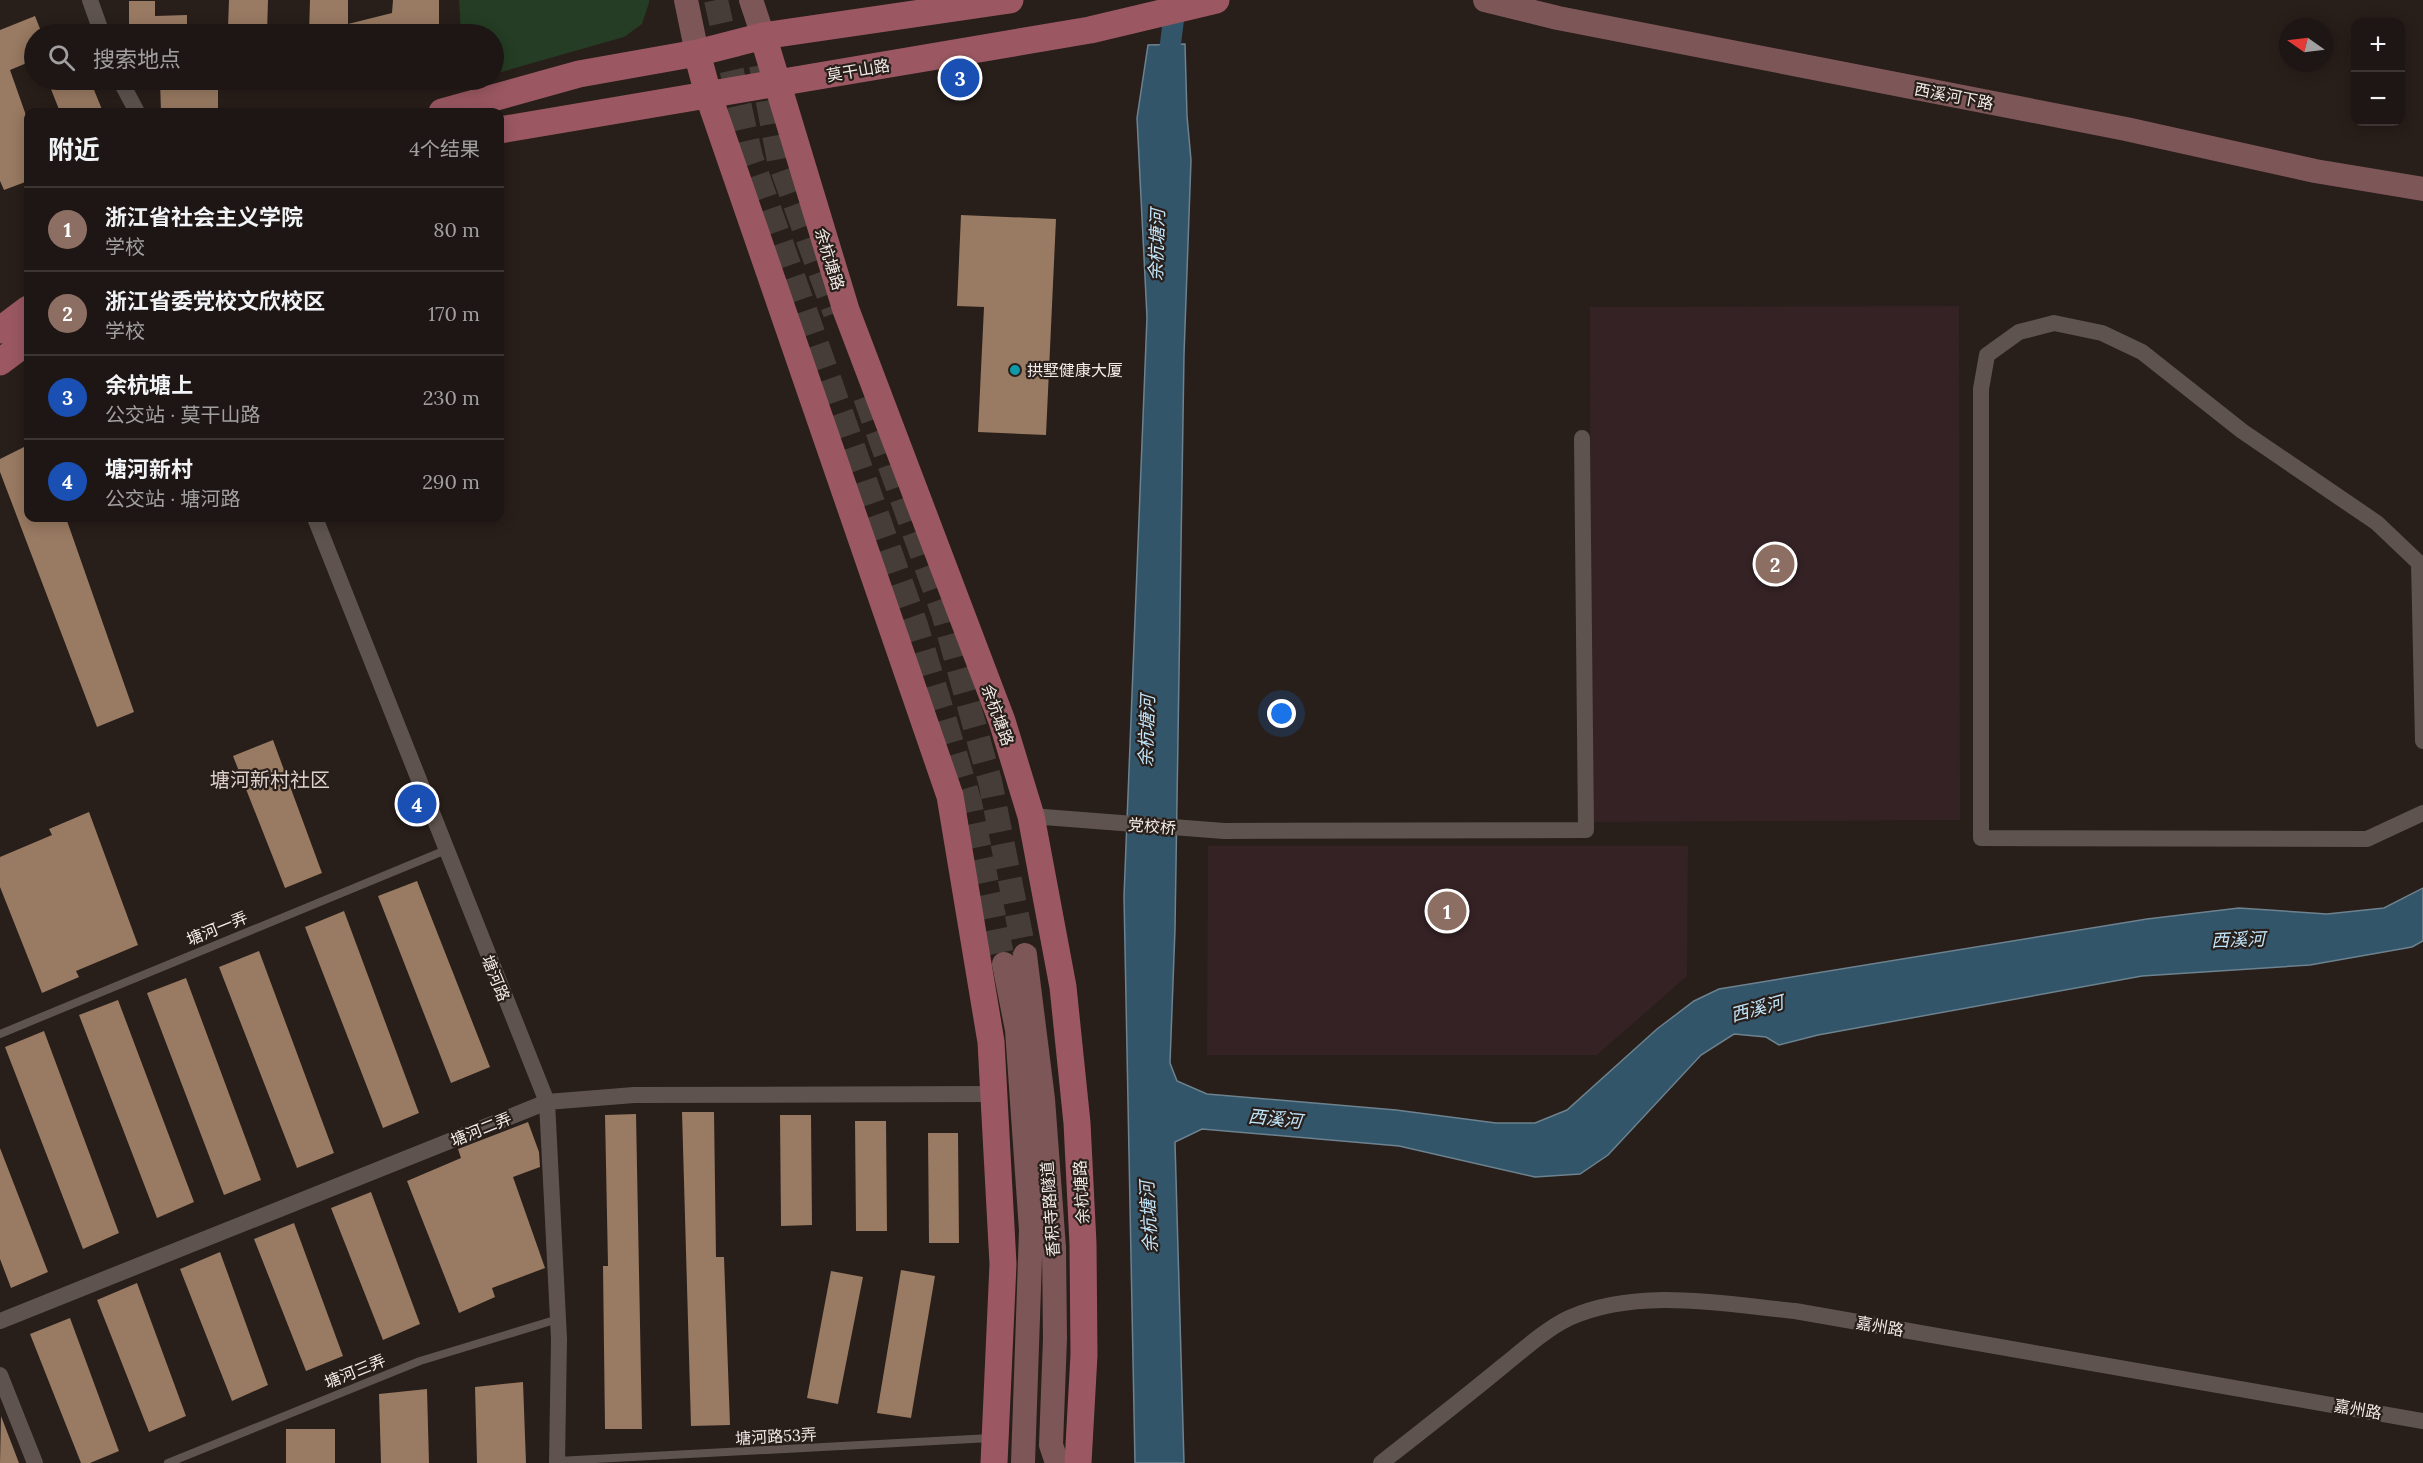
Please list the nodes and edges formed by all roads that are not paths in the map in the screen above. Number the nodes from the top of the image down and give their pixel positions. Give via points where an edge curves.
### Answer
1 (90, 0) edge
2 (686, 0) edge
3 (751, 0) edge
4 (1010, 0) edge
5 (1216, 0) edge
6 (1485, 0) edge
7 (98, 24) edge
8 (763, 36) junction
9 (697, 53) junction
10 (776, 84) junction
11 (125, 90) edge
12 (708, 94) junction
13 (134, 108) edge
14 (456, 108) edge
15 (504, 129) edge
16 (2423, 189) edge
17 (24, 312) edge
18 (0, 330) edge
19 (24, 344) edge
20 (0, 362) edge
21 (1582, 438) dead end
22 (317, 522) edge
23 (2421, 562) edge
24 (2423, 741) edge
25 (2423, 813) edge
26 (1031, 816) junction
27 (446, 850) junction
28 (0, 1034) edge
29 (994, 1094) junction
30 (547, 1102) junction
31 (558, 1319) junction
32 (0, 1321) edge
33 (0, 1375) edge
34 (2423, 1421) edge
35 (995, 1450) edge
36 (557, 1462) edge
37 (35, 1463) edge
38 (168, 1463) edge
39 (1023, 1463) edge
40 (1057, 1463) edge
41 (1078, 1463) edge
42 (1382, 1463) edge

1 - 7 street
2 - 9 main road
3 - 8 main road, 余杭塘路
4 - 8 main road via 890,13
5 - 10 main road, 莫干山路 via 1090,30
6 - 16 main road, 西溪河下路 via 2315,171
8 - 9 main road
8 - 10 main road, 余杭塘路
9 - 12 main road
9 - 14 main road via 579,74
10 - 12 main road, 莫干山路
10 - 26 main road, 余杭塘路 via 846,310 1002,720
11 - 13 street
12 - 15 main road, 莫干山路
12 - 29 main road via 950,796 991,1042
17 - 18 main road
19 - 20 main road
21 - 26 street, 党校桥 via 1586,830 1192,829
22 - 27 street, 塘河路
23 - 24 street
23 - 25 street via 2377,524 2242,431 2142,352 2102,333 2054,323 2019,332 1987,355 1981,389 1981,838 2367,839
26 - 41 main road, 余杭塘路 via 1063,987 1077,1123 1084,1355
27 - 28 lane, 塘河一弄
27 - 30 street, 塘河路
29 - 30 street, 塘河二弄 via 634,1095
29 - 35 main road via 1003,1264
30 - 31 street, 塘河路
30 - 32 street, 塘河二弄
31 - 36 street, 塘河路
31 - 38 lane, 塘河三弄 via 420,1361
33 - 37 street
34 - 42 street, 嘉州路 via 1795,1311 1699,1302 1641,1302 1568,1318
35 - 36 lane, 塘河路53弄
39 - 40 main road, 香积寺路隧道 via 1031,1230 1015,960 1043,1099 1054,1248 1050,1446

